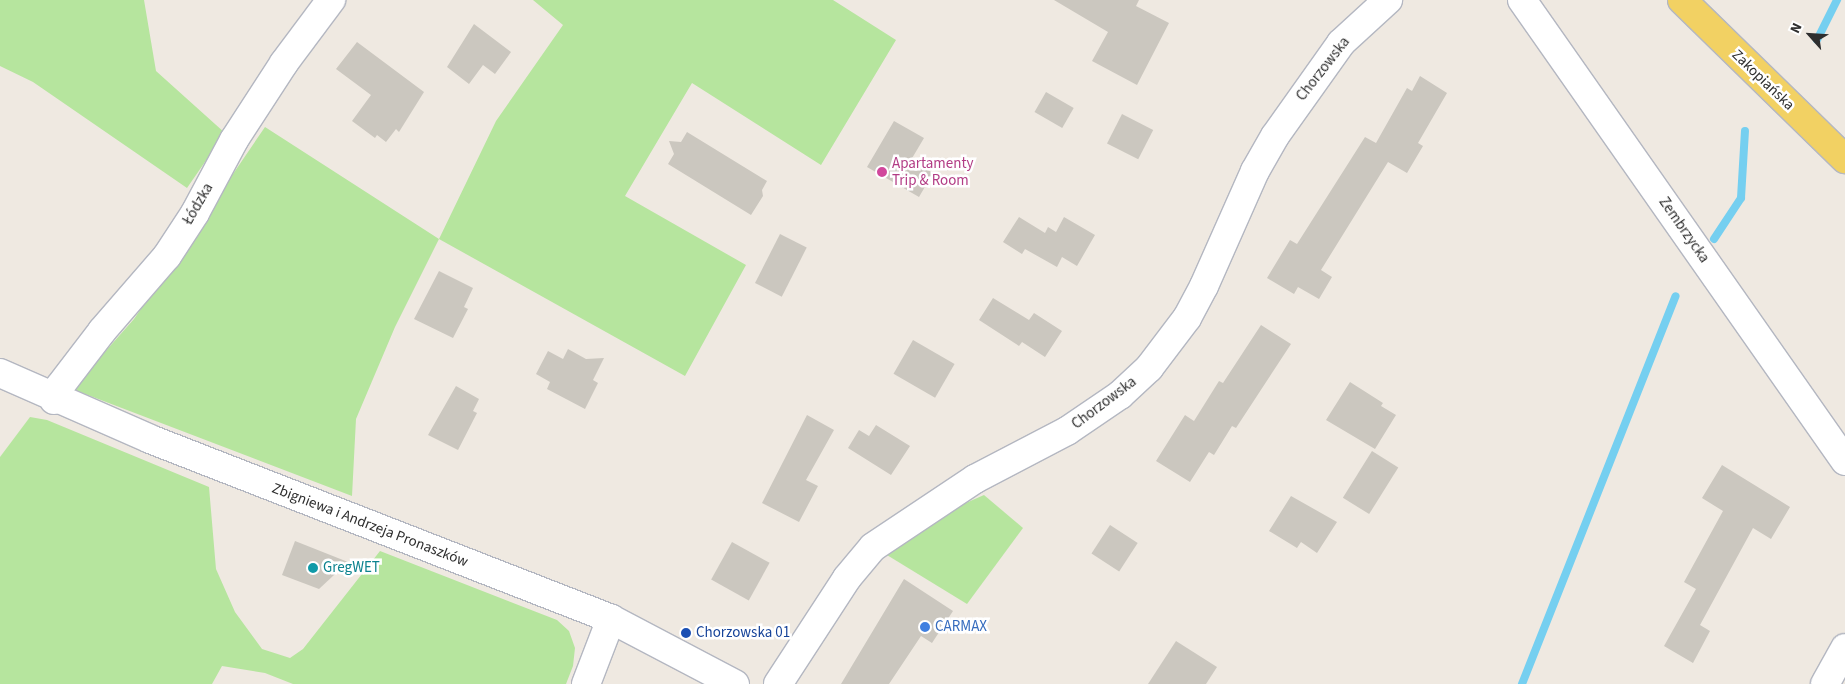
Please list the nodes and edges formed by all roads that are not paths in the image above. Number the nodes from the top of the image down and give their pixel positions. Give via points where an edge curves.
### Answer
1 (331, 0) edge
2 (1388, 0) edge
3 (1522, 0) edge
4 (1682, 0) edge
5 (1845, 159) edge
6 (0, 373) edge
7 (54, 400) junction
8 (1845, 461) edge
9 (611, 619) junction
10 (1845, 648) edge
11 (586, 684) edge
12 (735, 684) edge
13 (778, 684) edge
14 (1825, 684) edge

1 - 7 street, Łódzka via 284,63 234,140 195,213 167,256 102,331 60,386
2 - 13 street, Chorzowska via 1341,43 1275,136 1255,171 1204,286 1186,318 1149,368 1120,396 1067,431 975,479 873,547 847,578
3 - 8 street, Zembrzycka
4 - 5 main road, Zakopiańska
6 - 7 street, Zbigniewa i Andrzeja Pronaszków
7 - 9 street, Zbigniewa i Andrzeja Pronaszków
9 - 11 street
9 - 12 street, Zbigniewa i Andrzeja Pronaszków
10 - 14 street

